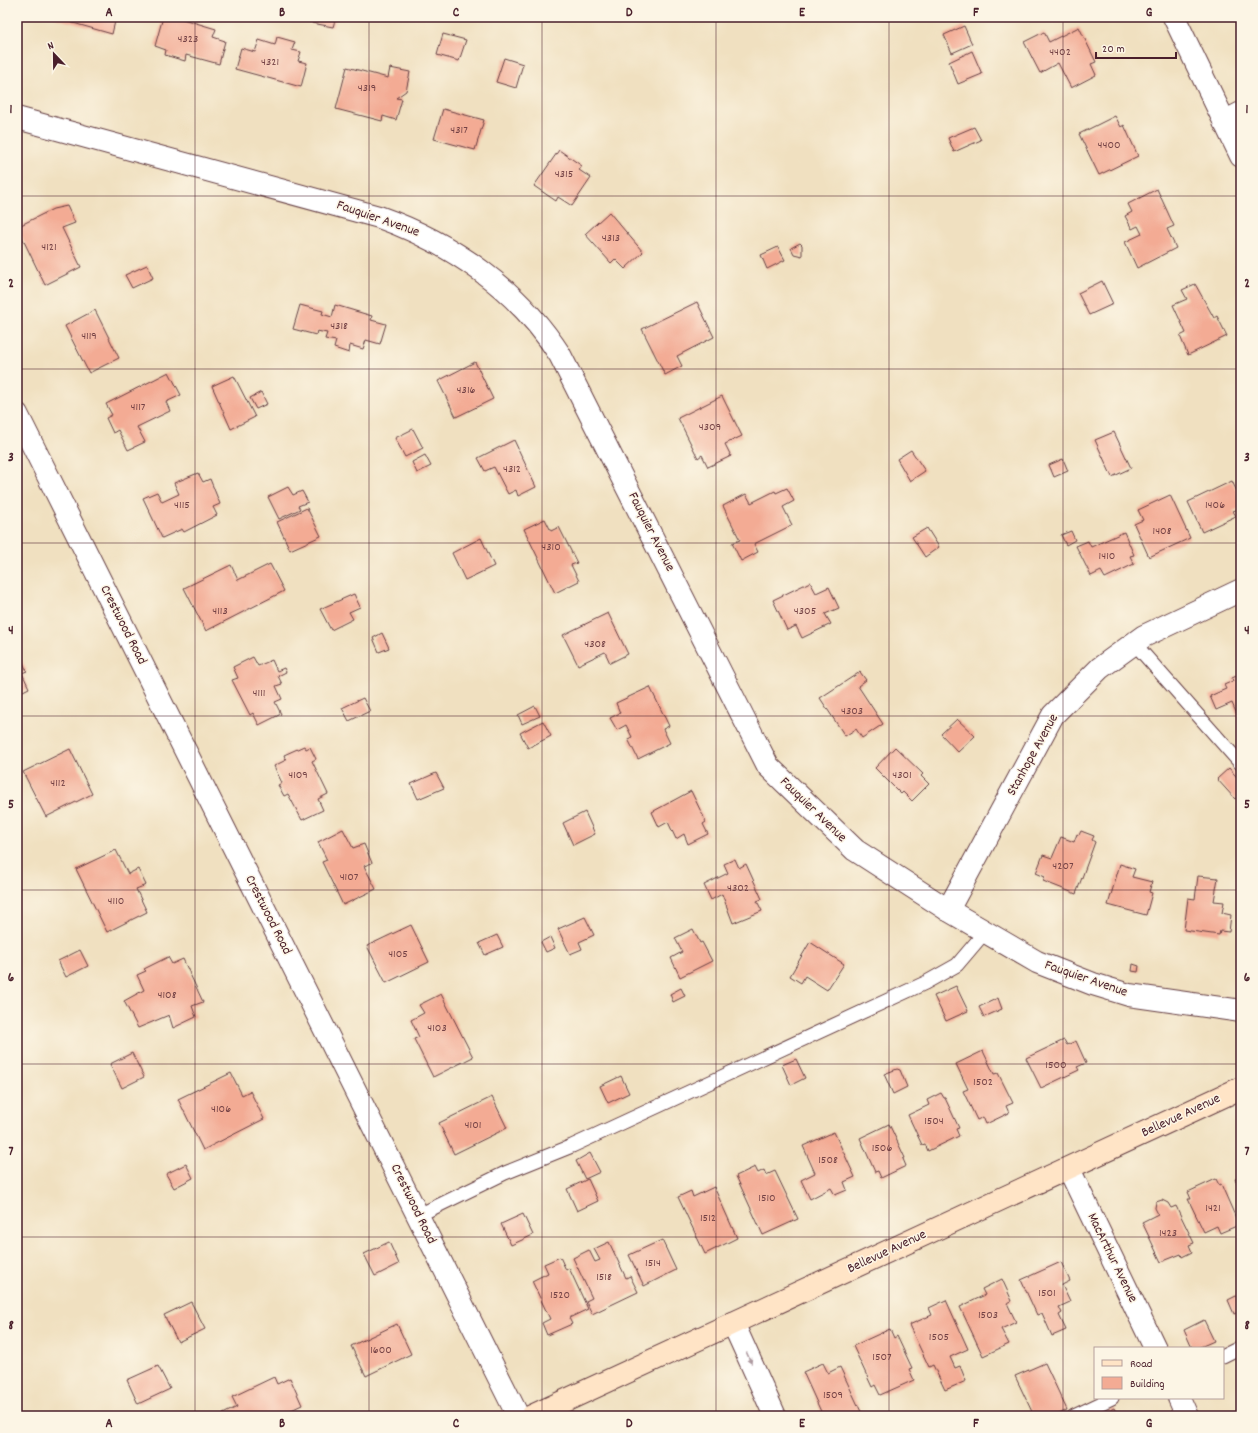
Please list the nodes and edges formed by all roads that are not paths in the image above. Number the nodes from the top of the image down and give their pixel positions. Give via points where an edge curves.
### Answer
1 (1174, 17) edge
2 (17, 118) edge
3 (1233, 118) edge
4 (1241, 156) edge
5 (17, 414) edge
6 (1241, 590) edge
7 (1134, 643) junction
8 (1241, 764) edge
9 (948, 910) junction
10 (985, 932) junction
11 (1241, 1011) edge
12 (1241, 1088) edge
13 (1068, 1169) junction
14 (419, 1215) junction
15 (733, 1322) junction
16 (1155, 1347) edge
17 (1241, 1347) edge
18 (1224, 1356) edge
19 (1110, 1399) edge
20 (1179, 1399) edge
21 (518, 1416) edge
22 (532, 1416) edge
23 (775, 1416) edge
24 (1074, 1416) edge
25 (1187, 1416) edge

1 - 3 street
2 - 9 street, Fauquier Avenue via 379,217 402,225 451,249 499,285 537,322 567,366 768,766 855,850
3 - 4 street
5 - 14 street, Crestwood Road
6 - 7 street, Stanhope Avenue
7 - 8 lane
7 - 9 street, Stanhope Avenue via 1100,668 1054,715
9 - 10 street, Fauquier Avenue
10 - 11 street, Fauquier Avenue via 1037,962 1093,984 1129,995
10 - 14 lane via 957,965 925,983 572,1146 505,1173
12 - 13 street, Bellevue Avenue
13 - 15 street, Bellevue Avenue
13 - 16 street, MacArthur Avenue
14 - 21 street, Crestwood Road
15 - 22 street, Bellevue Avenue
15 -> 23 street
17 - 18 lane
19 - 24 lane
20 - 25 street

